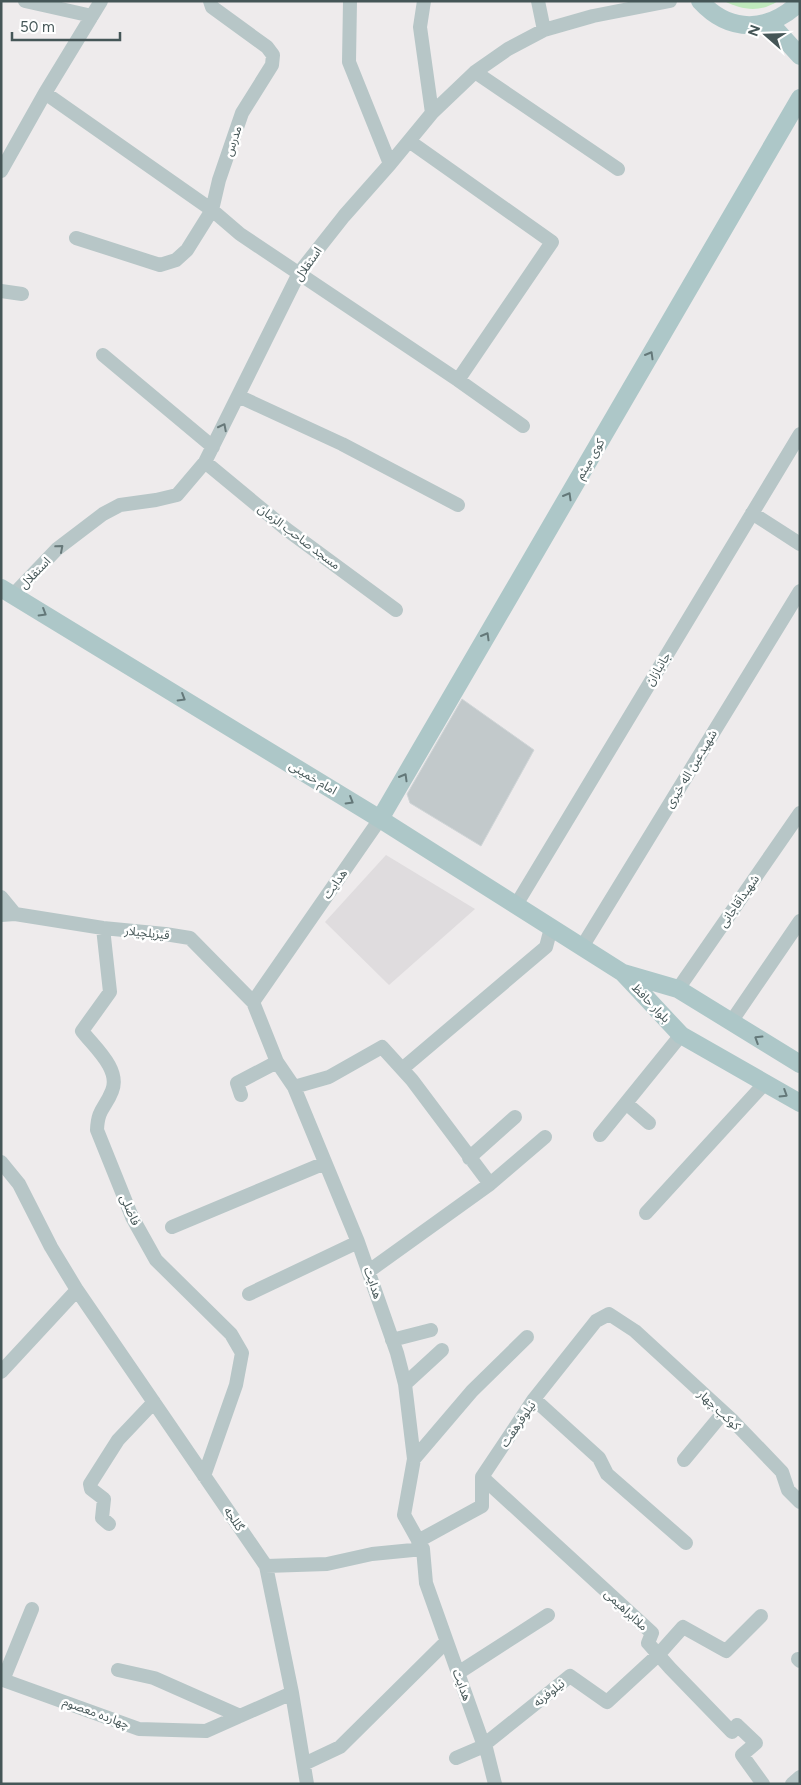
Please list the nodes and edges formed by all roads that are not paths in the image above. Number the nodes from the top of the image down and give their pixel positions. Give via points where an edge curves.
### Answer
1 (25, 1) edge
2 (101, 1) edge
3 (210, 1) edge
4 (350, 1) edge
5 (424, 1) edge
6 (538, 1) edge
7 (670, 1) edge
8 (700, 1) edge
9 (800, 2) edge
10 (92, 16) junction
11 (770, 23) junction
12 (544, 30) junction
13 (800, 56) edge
14 (475, 72) junction
15 (45, 93) junction
16 (800, 98) edge
17 (432, 113) junction
18 (409, 141) junction
19 (390, 164) junction
20 (618, 169) dead end
21 (1, 171) edge
22 (212, 210) junction
23 (76, 238) dead end
24 (299, 273) junction
25 (1, 291) edge
26 (22, 294) dead end
27 (103, 355) dead end
28 (458, 380) junction
29 (238, 396) junction
30 (523, 426) dead end
31 (800, 434) edge
32 (212, 446) junction
33 (205, 462) junction
34 (458, 505) dead end
35 (752, 513) junction
36 (800, 544) edge
37 (7, 591) edge
38 (800, 591) edge
39 (396, 610) dead end
40 (800, 813) edge
41 (380, 819) junction
42 (1, 898) edge
43 (516, 905) junction
44 (8, 914) edge
45 (800, 921) edge
46 (103, 928) junction
47 (551, 928) junction
48 (582, 947) junction
49 (623, 973) junction
50 (678, 989) junction
51 (253, 1002) junction
52 (732, 1022) junction
53 (681, 1035) junction
54 (277, 1062) junction
55 (800, 1064) edge
56 (402, 1069) junction
57 (766, 1082) junction
58 (294, 1088) junction
59 (242, 1095) dead end
60 (800, 1103) edge
61 (626, 1104) junction
62 (515, 1117) dead end
63 (649, 1123) dead end
64 (600, 1135) dead end
65 (546, 1137) dead end
66 (469, 1158) junction
67 (1, 1162) edge
68 (325, 1163) junction
69 (490, 1184) junction
70 (646, 1213) dead end
71 (172, 1227) dead end
72 (358, 1242) junction
73 (369, 1271) junction
74 (77, 1290) junction
75 (250, 1294) dead end
76 (628, 1325) joint
77 (431, 1330) dead end
78 (527, 1336) dead end
79 (392, 1340) junction
80 (442, 1350) dead end
81 (1, 1372) edge
82 (405, 1384) junction
83 (534, 1400) junction
84 (154, 1402) junction
85 (723, 1413) junction
86 (414, 1459) junction
87 (684, 1460) dead end
88 (204, 1476) junction
89 (482, 1477) junction
90 (800, 1502) edge
91 (109, 1524) dead end
92 (686, 1543) dead end
93 (421, 1545) junction
94 (266, 1566) junction
95 (32, 1609) dead end
96 (548, 1615) dead end
97 (761, 1616) dead end
98 (446, 1642) junction
99 (658, 1655) junction
100 (118, 1670) dead end
101 (458, 1673) junction
102 (292, 1693) junction
103 (240, 1716) junction
104 (484, 1745) junction
105 (456, 1758) dead end
106 (304, 1764) junction
107 (307, 1784) edge
108 (496, 1784) edge
109 (763, 1784) edge

1 - 10 street
2 - 10 street
3 - 22 street, مدرس via 212,7 267,47 273,55 272,65 242,113
4 - 19 street via 349,62
5 - 17 street via 420,27
6 - 12 street
7 - 12 street, استقلال via 593,16
8 - 11 main road via 710,12 730,22
9 - 11 main road
10 - 15 street
11 - 13 main road
12 - 14 street, استقلال
14 - 17 street, استقلال
14 - 20 street
15 - 21 street
15 - 22 street
41 -> 16 main road, کوی میثم
17 - 18 street, استقلال
18 - 19 street, استقلال
18 - 28 street via 552,242
19 - 24 street, استقلال
22 - 23 street via 186,250 176,260 160,265
22 - 24 street via 240,234
24 - 28 street
24 - 29 street, استقلال
25 - 26 street
27 - 32 street
28 - 30 street
32 -> 29 street, استقلال
29 - 34 street via 342,444
31 - 35 street, جانبازان
32 - 33 street, استقلال
37 -> 33 street, استقلال via 103,514 120,505 177,495
33 - 39 street, مسجد صاحب الزمان via 286,529
35 - 36 street
35 - 43 street, جانبازان
37 -> 41 main road, امام خمینی
38 - 48 street, شهیدعین اله خیری
40 - 50 street, شهیدآقاجانی
41 - 43 main road, امام خمینی
41 - 51 street, هدایت
42 - 44 street
43 - 47 main road, امام خمینی
44 - 46 street, قیزیلچیلار
45 - 52 street
46 - 51 street, قیزیلچیلار via 190,938
46 - 88 street, فاضلی via 110,992 82,1031 108,1063 114,1076 113,1090 98,1116 97,1130 132,1217 156,1260 231,1334 242,1353 236,1385
47 - 48 main road, امام خمینی
47 - 56 street via 546,948
48 - 49 main road, امام خمینی
49 - 50 main road, بلوار حافظ
49 - 53 main road, بلوار حافظ
50 - 52 main road, بلوار حافظ
51 - 54 street, هدایت
55 -> 52 main road, بلوار حافظ
53 - 57 main road, بلوار حافظ
53 - 61 street
54 - 58 street, هدایت
54 - 59 street via 237,1083
56 - 58 street via 382,1047 329,1077
56 - 66 street
57 -> 60 main road, بلوار حافظ
57 - 70 street
58 - 68 street, هدایت
61 - 63 street
61 - 64 street
62 - 66 street
65 - 69 street
66 - 69 street
67 - 74 street, گللجه via 19,1184 50,1247
68 - 71 street
68 - 72 street, هدایت
69 - 73 street
72 - 73 street, هدایت
72 - 75 street
73 - 79 street, هدایت
74 - 81 street
74 - 84 street, گللجه
76 - 83 street, نیلوفرهفت via 610,1314 596,1321
76 - 85 street, کوکب چهار
77 - 79 street
78 - 86 street via 472,1391
79 - 82 street, هدایت
80 - 82 street
82 - 86 street, هدایت
83 - 89 street, نیلوفرهفت
83 - 92 street via 599,1458 607,1474
84 - 88 street, گللجه
84 - 91 street via 118,1440 90,1484 90,1489 104,1499 102,1518
85 - 87 street
85 - 90 street, کوکب چهار via 782,1472 788,1490
86 - 93 street, هدایت via 404,1515
88 - 94 street, گللجه
89 - 93 street via 482,1506
89 - 99 street, ملاابراهیمی via 652,1633 648,1643
93 - 94 street via 327,1564
93 - 98 street, هدایت via 426,1584
94 - 102 street, گللجه
95 - 103 street, چهارده معصوم via 3,1680 139,1728 206,1731
96 - 101 street
97 - 99 street via 726,1651 683,1627
98 - 101 street, هدایت
98 - 106 street via 340,1747
99 - 104 street, نیلوفرنه via 607,1702 570,1676
99 - 109 street, ملاابراهیمی via 732,1732 737,1725 756,1743 742,1755
100 - 103 street via 154,1678
101 - 104 street, هدایت
102 - 103 street, چهارده معصوم
102 - 106 street, گللجه
104 - 105 street
104 - 108 street, هدایت
106 - 107 street, گللجه

